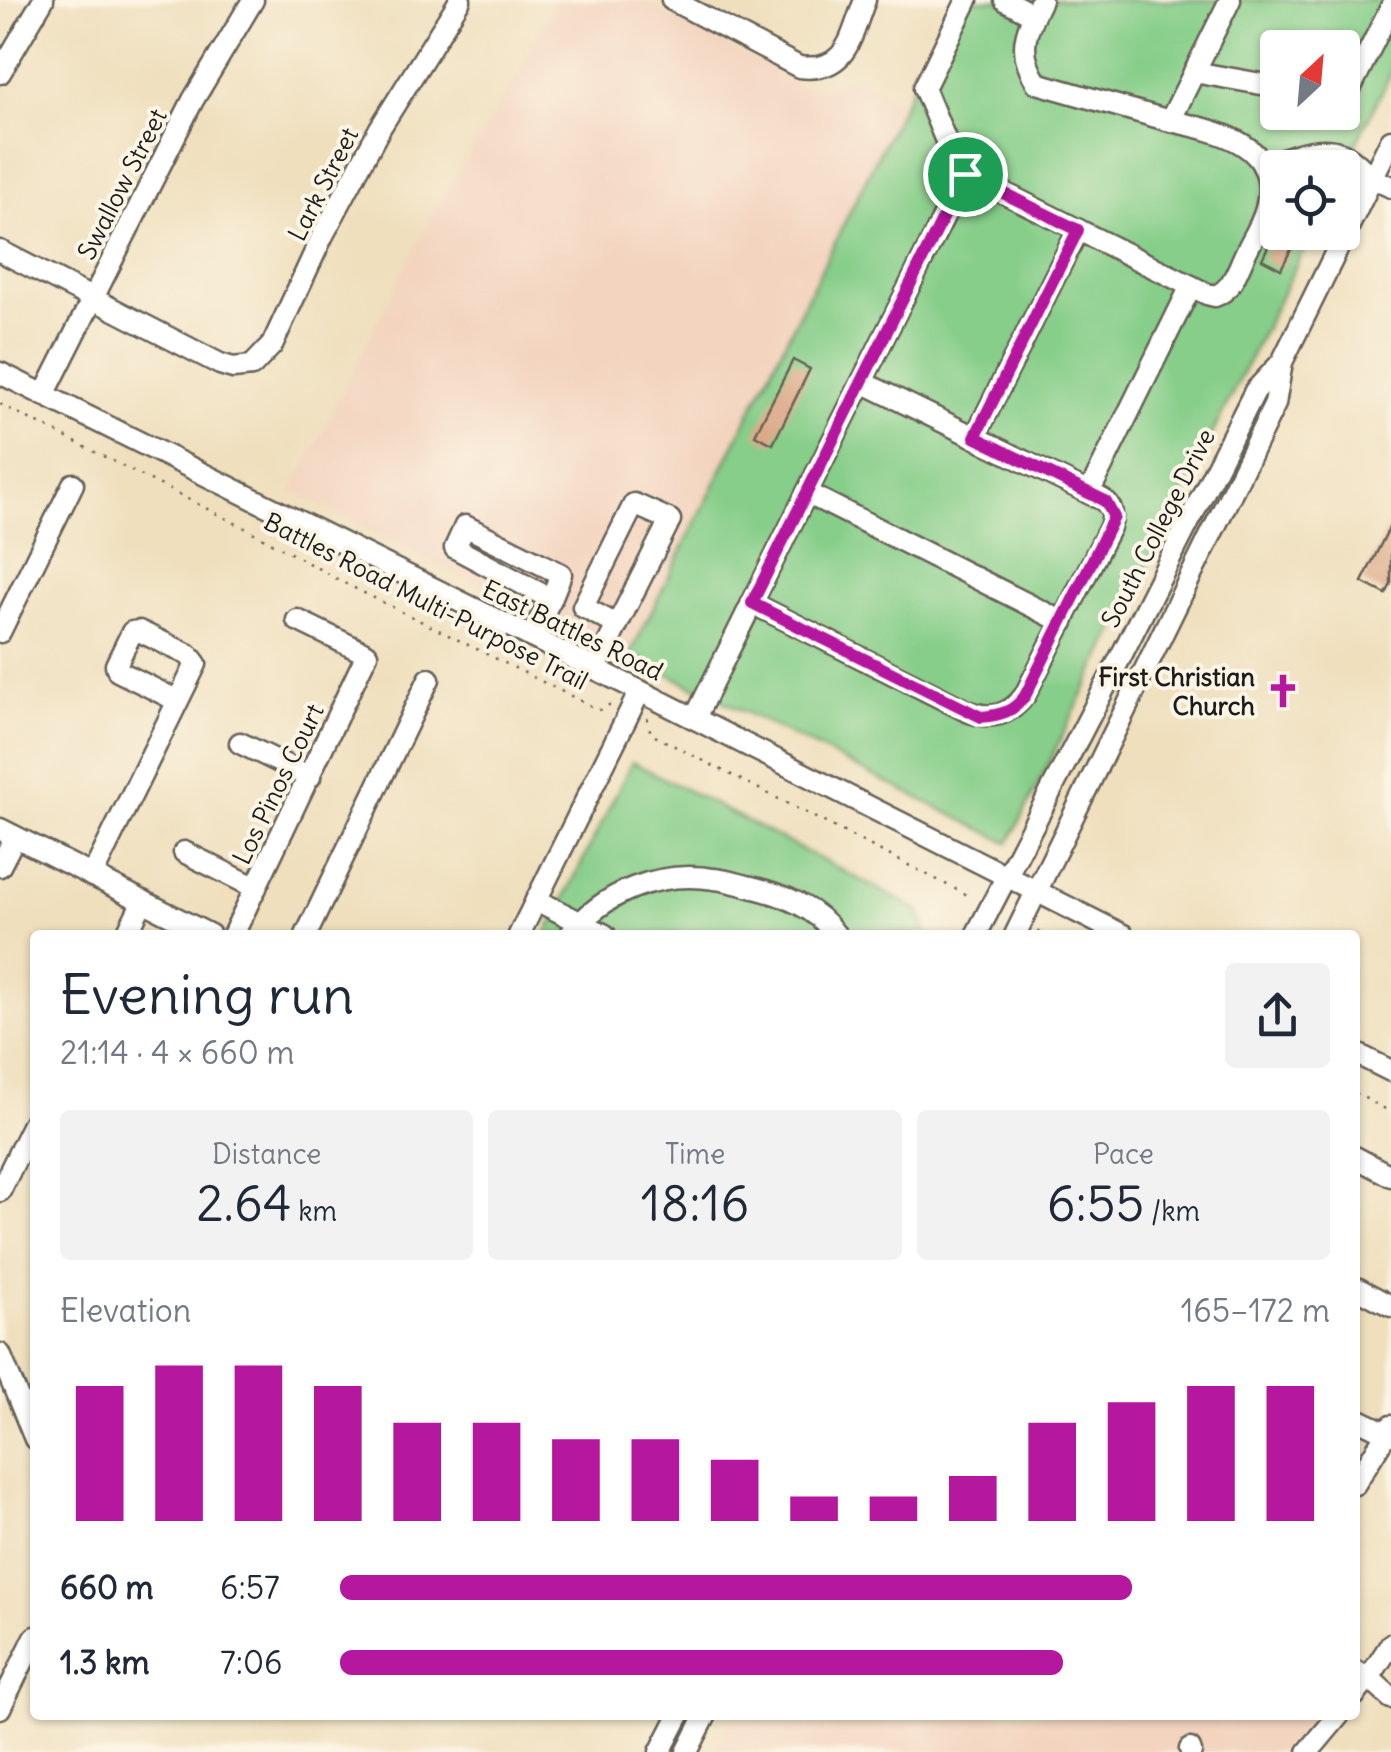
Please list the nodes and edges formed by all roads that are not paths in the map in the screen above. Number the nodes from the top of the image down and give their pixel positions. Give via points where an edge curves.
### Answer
1 (43, 0) edge
2 (253, 0) edge
3 (460, 0) edge
4 (672, 0) edge
5 (865, 0) edge
6 (968, 0) edge
7 (1005, 0) edge
8 (1230, 0) edge
9 (1391, 7) edge
10 (1037, 8) edge
11 (1360, 69) edge
12 (1194, 72) junction
13 (0, 73) edge
14 (1260, 84) edge
15 (1170, 121) junction
16 (1391, 140) edge
17 (1260, 164) edge
18 (1360, 166) edge
19 (965, 174) junction
20 (1382, 183) edge
21 (1260, 224) edge
22 (1078, 230) junction
23 (0, 251) edge
24 (1191, 286) junction
25 (92, 298) junction
26 (1282, 362) junction
27 (0, 372) edge
28 (862, 382) junction
29 (44, 395) junction
30 (975, 437) junction
31 (73, 484) dead end
32 (1089, 493) junction
33 (806, 494) junction
34 (551, 599) junction
35 (752, 603) junction
36 (297, 620) dead end
37 (1063, 622) junction
38 (617, 625) junction
39 (0, 632) edge
40 (532, 636) junction
41 (595, 669) junction
42 (429, 679) dead end
43 (640, 691) junction
44 (178, 701) dead end
45 (695, 718) junction
46 (240, 743) dead end
47 (310, 776) junction
48 (7, 833) edge
49 (184, 852) dead end
50 (0, 866) edge
51 (92, 876) junction
52 (1007, 876) junction
53 (256, 888) junction
54 (1037, 892) junction
55 (536, 900) junction
56 (143, 901) junction
57 (575, 929) edge
58 (128, 930) edge
59 (200, 930) edge
60 (235, 930) edge
61 (308, 930) edge
62 (521, 930) edge
63 (833, 930) edge
64 (979, 930) edge
65 (1018, 930) edge
66 (1113, 930) edge
67 (1360, 1055) edge
68 (1391, 1071) edge
69 (30, 1130) edge
70 (1360, 1160) edge
71 (1391, 1176) edge
72 (0, 1190) edge
73 (1360, 1290) edge
74 (1391, 1306) edge
75 (0, 1354) edge
76 (1360, 1420) edge
77 (30, 1427) edge
78 (1390, 1431) edge
79 (1360, 1476) edge
80 (1391, 1644) edge
81 (30, 1647) edge
82 (1362, 1675) edge
83 (1391, 1698) edge
84 (1, 1704) edge
85 (676, 1720) edge
86 (703, 1720) edge
87 (1335, 1720) edge
88 (660, 1752) edge
89 (687, 1752) edge
90 (1308, 1752) edge

1 - 13 street
2 - 25 street, Swallow Street via 193,100
3 - 25 street, Lark Street via 372,144 272,346 252,366 220,364
4 - 5 street via 813,69 838,60
6 - 19 street via 924,88
7 - 10 street
8 - 12 street
9 - 11 street
10 - 15 street via 1024,48 1037,82
12 - 14 street
12 - 15 street
15 - 17 street via 1228,134
16 - 20 street, South College Drive
18 - 20 street
19 - 22 street
19 - 28 street
20 - 26 street, South College Drive
21 - 24 street via 1228,288 1215,296
22 - 24 street
22 - 30 street
23 - 25 street
24 - 32 street
25 - 29 street, Swallow Street
26 - 52 street, South College Drive via 1254,391
26 - 54 street, South College Drive via 1274,404
27 - 29 street, East Battles Road
28 - 30 street
28 - 33 street
29 - 40 street, East Battles Road
30 - 32 street
31 - 39 street
32 - 37 street via 1106,502 1114,517
33 - 35 street
33 - 37 street
34 - 34 street via 561,574 465,526 454,548
34 - 40 street
35 - 37 street via 981,717 1019,704
35 - 45 street
36 - 47 street, Los Pinos Court via 367,654
38 - 38 street via 670,520 634,504 583,607
38 - 41 street
40 - 41 street, East Battles Road
41 - 43 street, East Battles Road
42 - 61 street
43 - 45 street, East Battles Road
43 - 55 street
44 - 51 street
45 - 52 street, East Battles Road
46 - 47 street
47 - 53 street, Los Pinos Court
48 - 50 street
48 - 51 street
49 - 53 street
51 - 56 street
52 - 54 street, East Battles Road
52 - 64 street, South College Drive
53 - 60 street, Los Pinos Court
54 - 65 street, South College Drive
54 - 66 street, East Battles Road
55 - 57 street
55 - 62 street
56 - 58 street
56 - 59 street
57 - 63 street via 611,898 641,884 712,878 802,904
67 - 68 street
69 - 72 street
70 - 71 street
73 - 74 street
75 - 77 street
76 - 78 street
78 - 79 street
80 - 82 street
81 - 84 street
82 - 83 street
85 - 88 street
86 - 89 street
87 - 90 street

